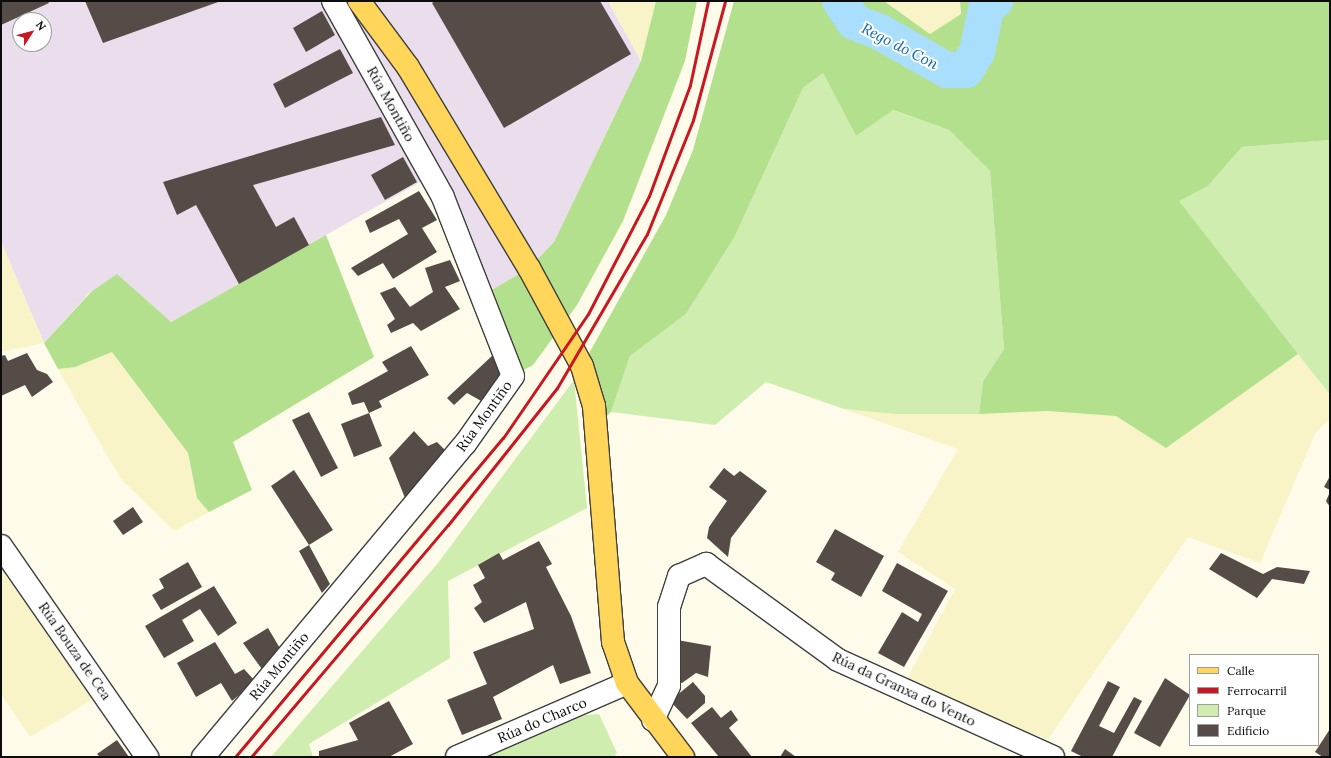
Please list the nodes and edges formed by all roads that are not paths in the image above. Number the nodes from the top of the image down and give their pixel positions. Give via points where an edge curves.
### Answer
1 (333, 1) edge
2 (359, 1) edge
3 (1, 546) edge
4 (627, 683) junction
5 (653, 720) junction
6 (147, 757) edge
7 (203, 757) edge
8 (457, 757) edge
9 (684, 757) edge
10 (1053, 757) edge

1 - 7 street, Rúa Montiño via 443,197 513,376 465,444
2 - 4 main road via 408,67 529,268 582,366 594,406 613,642
3 - 6 street, Rúa Bouza de Cea
4 - 5 main road
4 - 8 street, Rúa do Charco
5 - 9 main road
5 - 10 street, Rúa da Granxa do Vento via 669,686 669,607 679,576 706,564 838,660

